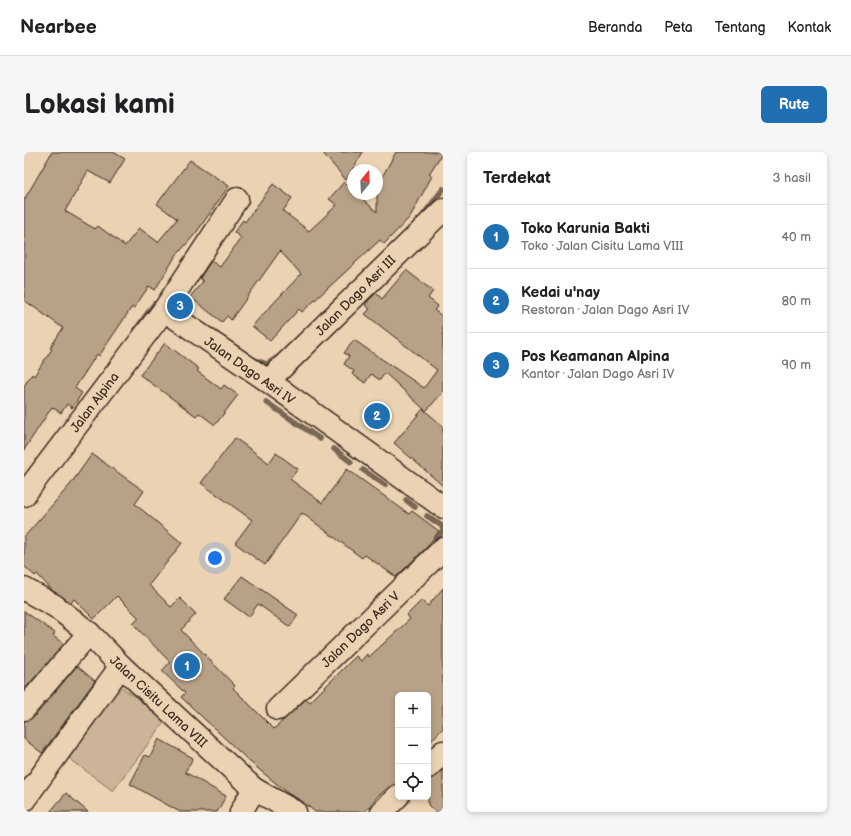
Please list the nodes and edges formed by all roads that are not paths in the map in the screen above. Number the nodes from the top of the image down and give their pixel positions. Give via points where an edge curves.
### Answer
1 (237, 199) dead end
2 (443, 210) edge
3 (164, 310) junction
4 (268, 381) junction
5 (24, 495) edge
6 (443, 507) edge
7 (443, 549) edge
8 (24, 589) edge
9 (89, 633) junction
10 (120, 666) junction
11 (24, 709) edge
12 (278, 709) dead end
13 (443, 752) edge
14 (431, 764) edge
15 (254, 789) junction
16 (395, 799) edge
17 (24, 800) edge
18 (241, 812) edge
19 (295, 812) edge
20 (382, 812) edge

1 - 3 street
2 - 4 street, Jalan Dago Asri III
3 - 4 street, Jalan Dago Asri IV
3 - 5 street, Jalan Alpina
4 - 6 street, Jalan Dago Asri IV
7 - 12 street, Jalan Dago Asri V
8 - 9 street, Jalan Cisitu Lama VIII via 55,606
9 - 10 street, Jalan Cisitu Lama VIII
9 - 11 street
10 - 15 street, Jalan Cisitu Lama VIII
10 - 17 street
13 - 14 street
15 - 18 street
15 - 19 street, Jalan Cisitu Lama VIII
16 - 20 street

